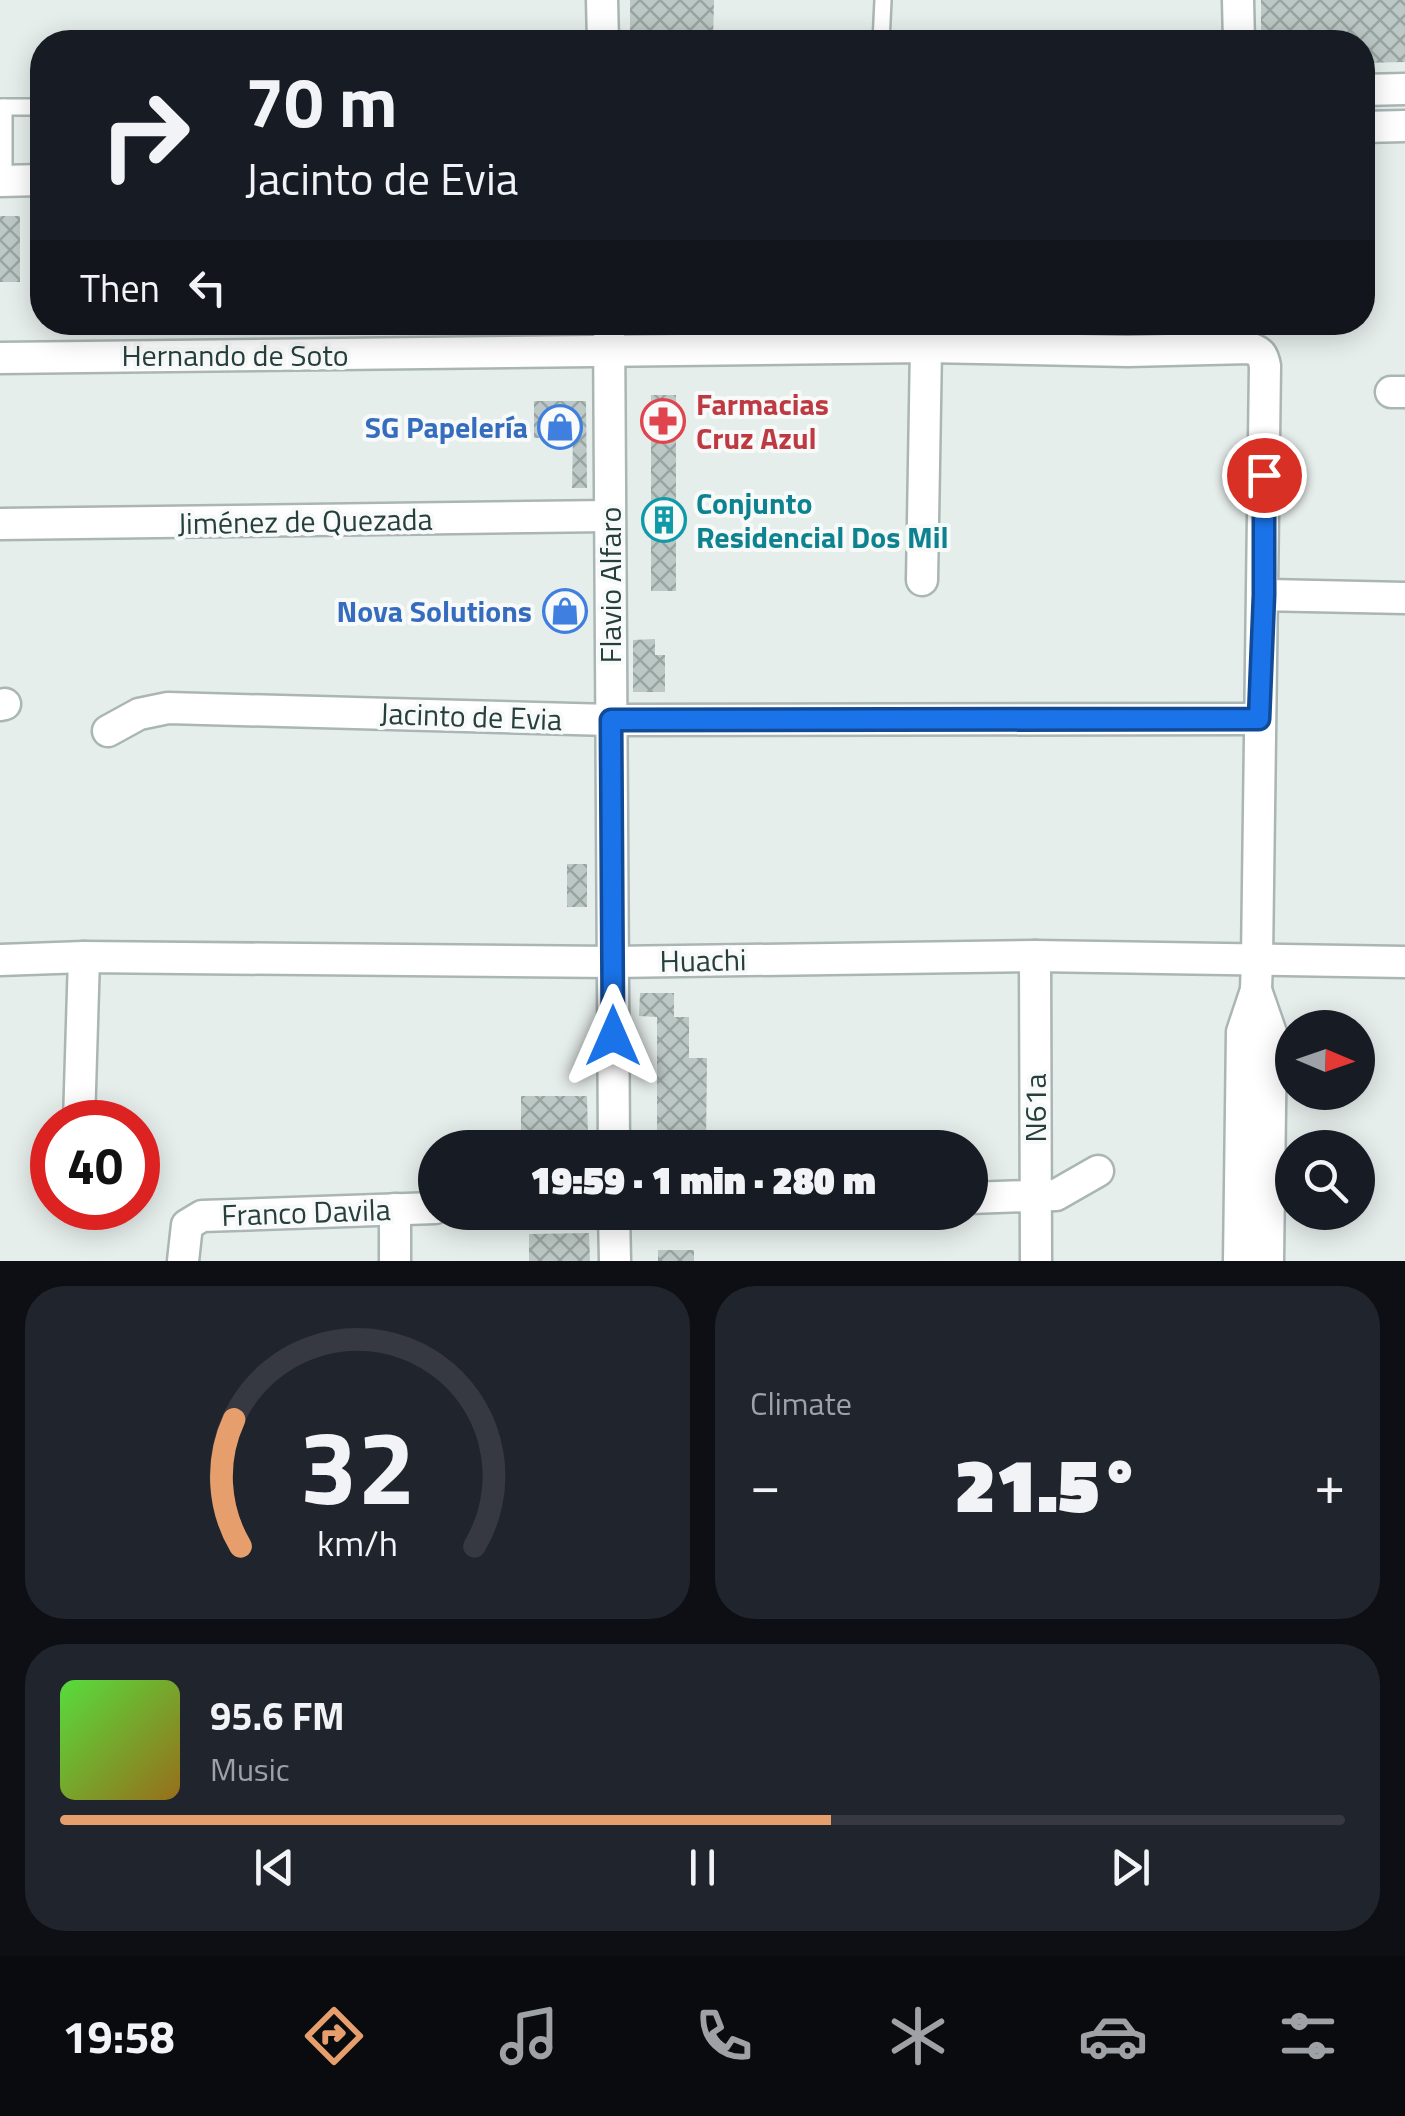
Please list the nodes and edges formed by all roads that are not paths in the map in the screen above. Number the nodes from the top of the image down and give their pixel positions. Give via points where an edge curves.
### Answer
1 (602, 0) edge
2 (882, 0) edge
3 (1238, 0) edge
4 (602, 30) edge
5 (882, 30) edge
6 (1239, 30) edge
7 (1405, 89) edge
8 (1375, 90) edge
9 (2, 107) edge
10 (30, 107) edge
11 (1375, 126) edge
12 (1405, 126) edge
13 (30, 180) edge
14 (2, 181) edge
15 (609, 338) edge
16 (926, 346) junction
17 (0, 358) edge
18 (609, 516) junction
19 (0, 524) edge
20 (922, 580) dead end
21 (1264, 595) junction
22 (1405, 598) edge
23 (1259, 719) junction
24 (611, 720) junction
25 (108, 732) dead end
26 (1034, 956) junction
27 (84, 958) junction
28 (0, 960) edge
29 (613, 962) junction
30 (1405, 962) edge
31 (1257, 974) junction
32 (80, 1100) edge
33 (614, 1130) edge
34 (1098, 1170) dead end
35 (988, 1198) edge
36 (1036, 1198) junction
37 (395, 1208) junction
38 (418, 1208) edge
39 (614, 1230) edge
40 (184, 1261) edge
41 (395, 1261) edge
42 (614, 1261) edge
43 (1036, 1261) edge
44 (1238, 1261) edge
45 (1268, 1261) edge

1 - 4 street
2 - 5 lane
3 - 6 street
7 - 8 street
9 - 10 lane
9 - 14 lane
11 - 12 street
13 - 14 street
15 - 16 street, Hernando de Soto
15 - 17 street, Hernando de Soto
15 - 18 street, Flavio Alfaro
16 - 20 street
16 - 21 street, Hernando de Soto via 1250,348 1263,356
18 - 19 street, Jiménez de Quezada
18 - 24 street, Flavio Alfaro
21 - 22 street
21 - 23 street
23 - 24 street, Jacinto de Evia
23 - 31 street
24 - 25 street, Jacinto de Evia via 168,708 139,714
24 - 29 street, Flavio Alfaro
26 - 29 street, Huachi
26 - 31 street, Huachi
26 - 36 street, N61a
27 - 28 street, Huachi
27 - 29 street, Huachi
27 - 32 street
29 - 33 street, Flavio Alfaro
30 - 31 street, Huachi
31 - 44 street via 1242,1032
31 - 45 street via 1271,1033
34 - 36 street via 1056,1195
35 - 36 street
36 - 43 street, N61a
37 - 38 street, Franco Davila
37 - 40 street, Franco Davila via 202,1216 184,1230
37 - 41 street
39 - 42 street

